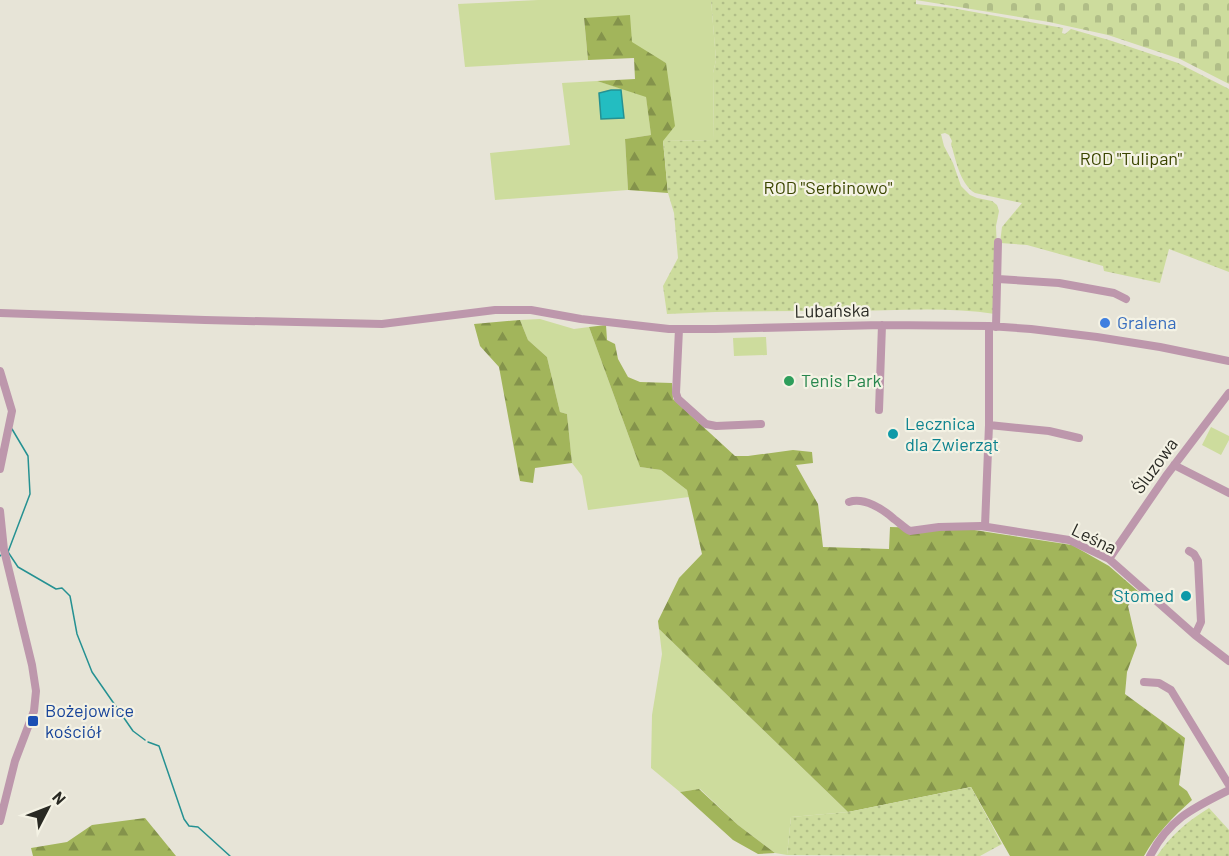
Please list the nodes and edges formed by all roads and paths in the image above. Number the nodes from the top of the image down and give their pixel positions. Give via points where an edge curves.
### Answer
1 (998, 242) dead end
2 (998, 279) junction
3 (1126, 299) dead end
4 (0, 313) edge
5 (882, 325) junction
6 (992, 327) junction
7 (678, 329) junction
8 (1229, 362) edge
9 (0, 371) edge
10 (1229, 393) edge
11 (879, 410) dead end
12 (761, 424) dead end
13 (989, 425) junction
14 (1079, 438) dead end
15 (1174, 465) junction
16 (0, 469) edge
17 (1229, 493) edge
18 (849, 502) dead end
19 (0, 512) edge
20 (985, 526) junction
21 (1189, 551) dead end
22 (1109, 559) junction
23 (1195, 635) junction
24 (1229, 661) edge
25 (1144, 682) dead end
26 (1229, 786) edge
27 (1229, 790) edge
28 (0, 821) edge
29 (1150, 856) edge

1 - 2 street
2 - 3 street via 1059,284 1114,293
2 - 6 street
4 - 7 street, Lubańska via 382,324 495,310 531,310
5 - 6 street, Lubańska
5 - 7 street, Lubańska
5 - 11 street
6 - 8 street, Lubańska via 1097,337
6 - 13 street
7 - 12 street via 678,399 706,424
9 - 16 street via 12,411
10 - 15 street, Śluzowa
13 - 14 street
13 - 20 street
15 - 17 street
15 - 22 street, Śluzowa
18 - 20 street, Leśna via 856,500 875,506 910,531
19 - 28 street via 4,550 36,691
20 - 22 street, Leśna via 1069,540
21 - 23 street via 1198,561 1201,622
22 - 23 street, Leśna
23 - 24 street, Leśna
25 - 26 street via 1159,683 1171,690
27 - 29 street via 1175,822

